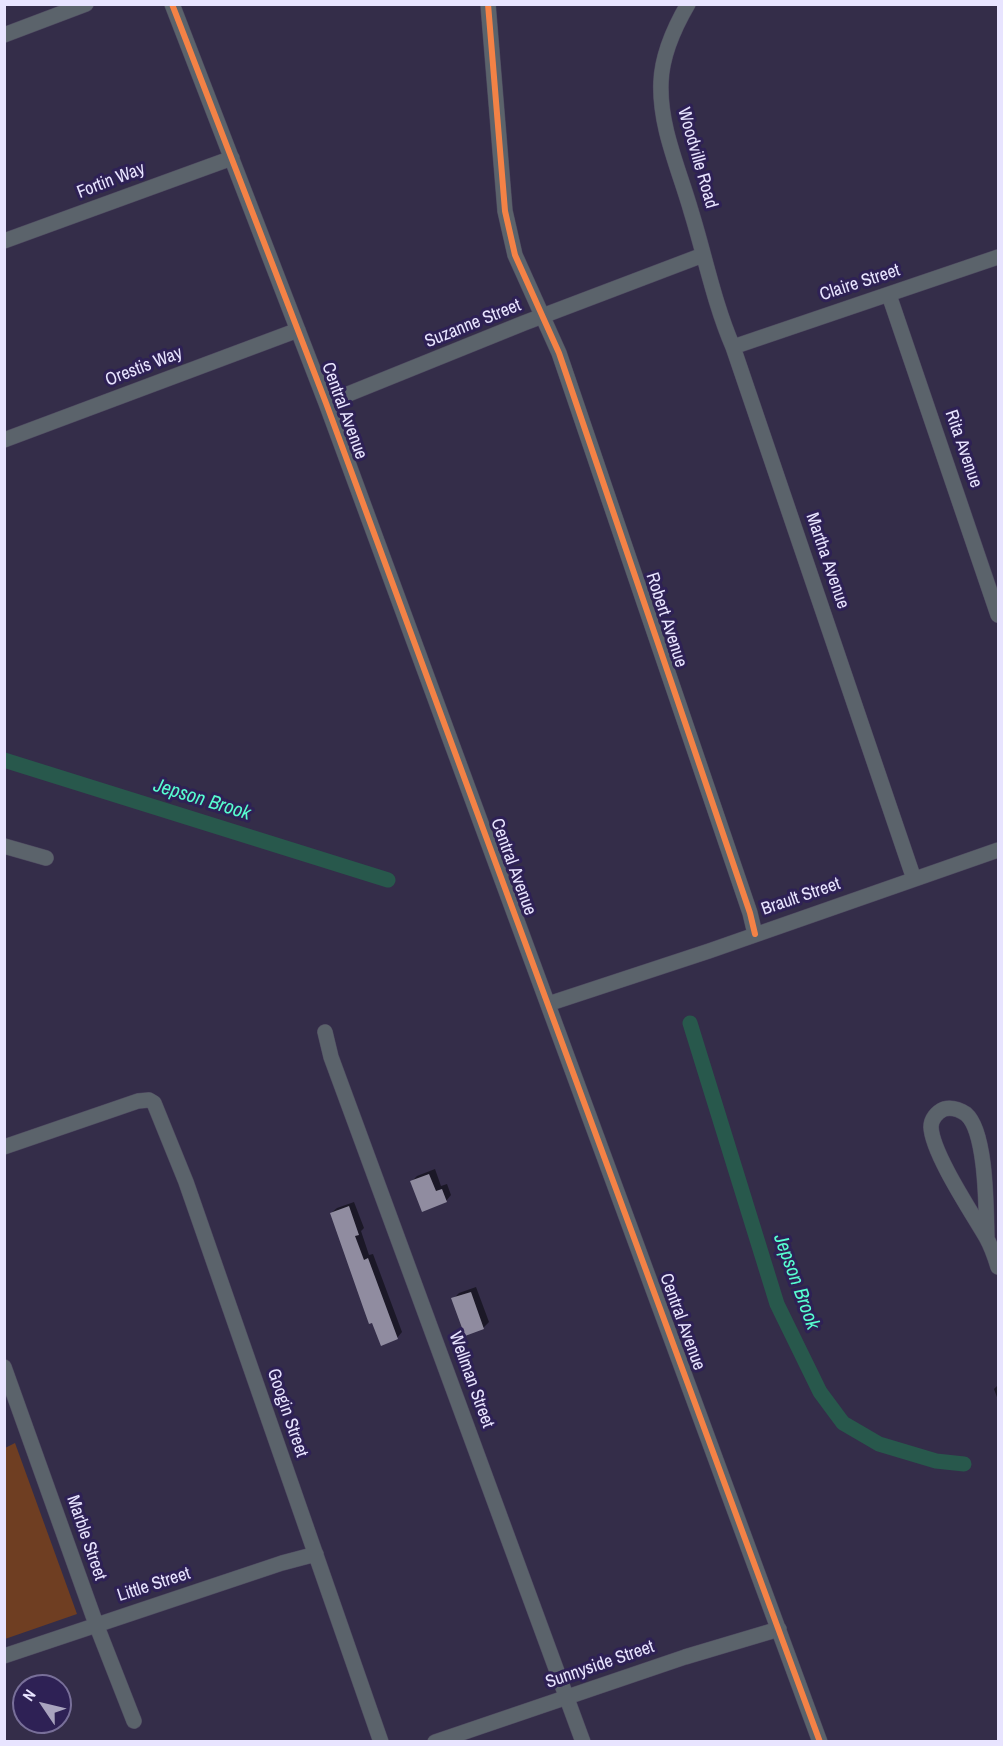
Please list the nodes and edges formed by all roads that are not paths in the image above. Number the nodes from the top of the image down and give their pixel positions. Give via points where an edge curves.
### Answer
1 (86, 4) edge
2 (172, 4) edge
3 (488, 4) edge
4 (688, 4) edge
5 (4, 35) edge
6 (232, 158) junction
7 (4, 241) edge
8 (702, 255) junction
9 (999, 257) edge
10 (889, 295) junction
11 (542, 317) junction
12 (298, 330) junction
13 (733, 347) junction
14 (326, 403) junction
15 (4, 440) edge
16 (999, 615) edge
17 (4, 846) edge
18 (999, 850) edge
19 (46, 858) dead end
20 (914, 879) junction
21 (755, 934) junction
22 (548, 1004) junction
23 (325, 1032) dead end
24 (4, 1147) edge
25 (987, 1239) junction
26 (999, 1267) edge
27 (4, 1367) edge
28 (315, 1554) junction
29 (96, 1624) junction
30 (779, 1629) junction
31 (4, 1656) edge
32 (566, 1698) junction
33 (134, 1721) dead end
34 (381, 1742) edge
35 (435, 1742) edge
36 (583, 1742) edge
37 (820, 1742) edge

1 - 5 street
2 - 6 street, Central Avenue
3 - 11 street, Robert Avenue via 505,211 515,255
4 - 8 street, Woodville Road via 664,59 661,103
6 - 7 street, Fortin Way
6 - 12 street, Central Avenue
8 - 11 street, Suzanne Street
8 - 13 street, Martha Avenue
9 - 10 street, Claire Street
10 - 13 street, Claire Street
10 - 16 street, Rita Avenue
11 - 14 street, Suzanne Street
11 - 21 street, Robert Avenue via 559,353 627,548
12 - 14 street, Central Avenue
12 - 15 street, Orestis Way
13 - 20 street, Martha Avenue
14 - 22 street, Central Avenue
17 - 19 street
18 - 20 street, Brault Street
20 - 21 street, Brault Street
21 - 22 street, Brault Street
22 - 30 street, Central Avenue
23 - 32 street, Wellman Street
24 - 28 street, Googin Street via 150,1100 186,1182
25 - 25 street via 985,1181 978,1136 964,1113 946,1108 931,1125 935,1143
25 - 26 street
27 - 29 street, Marble Street
28 - 29 street, Little Street
28 - 34 street, Googin Street
29 - 31 street, Little Street
29 - 33 street, Marble Street
30 - 32 street, Sunnyside Street
30 - 37 street, Central Avenue
32 - 35 street, Sunnyside Street
32 - 36 street, Wellman Street

